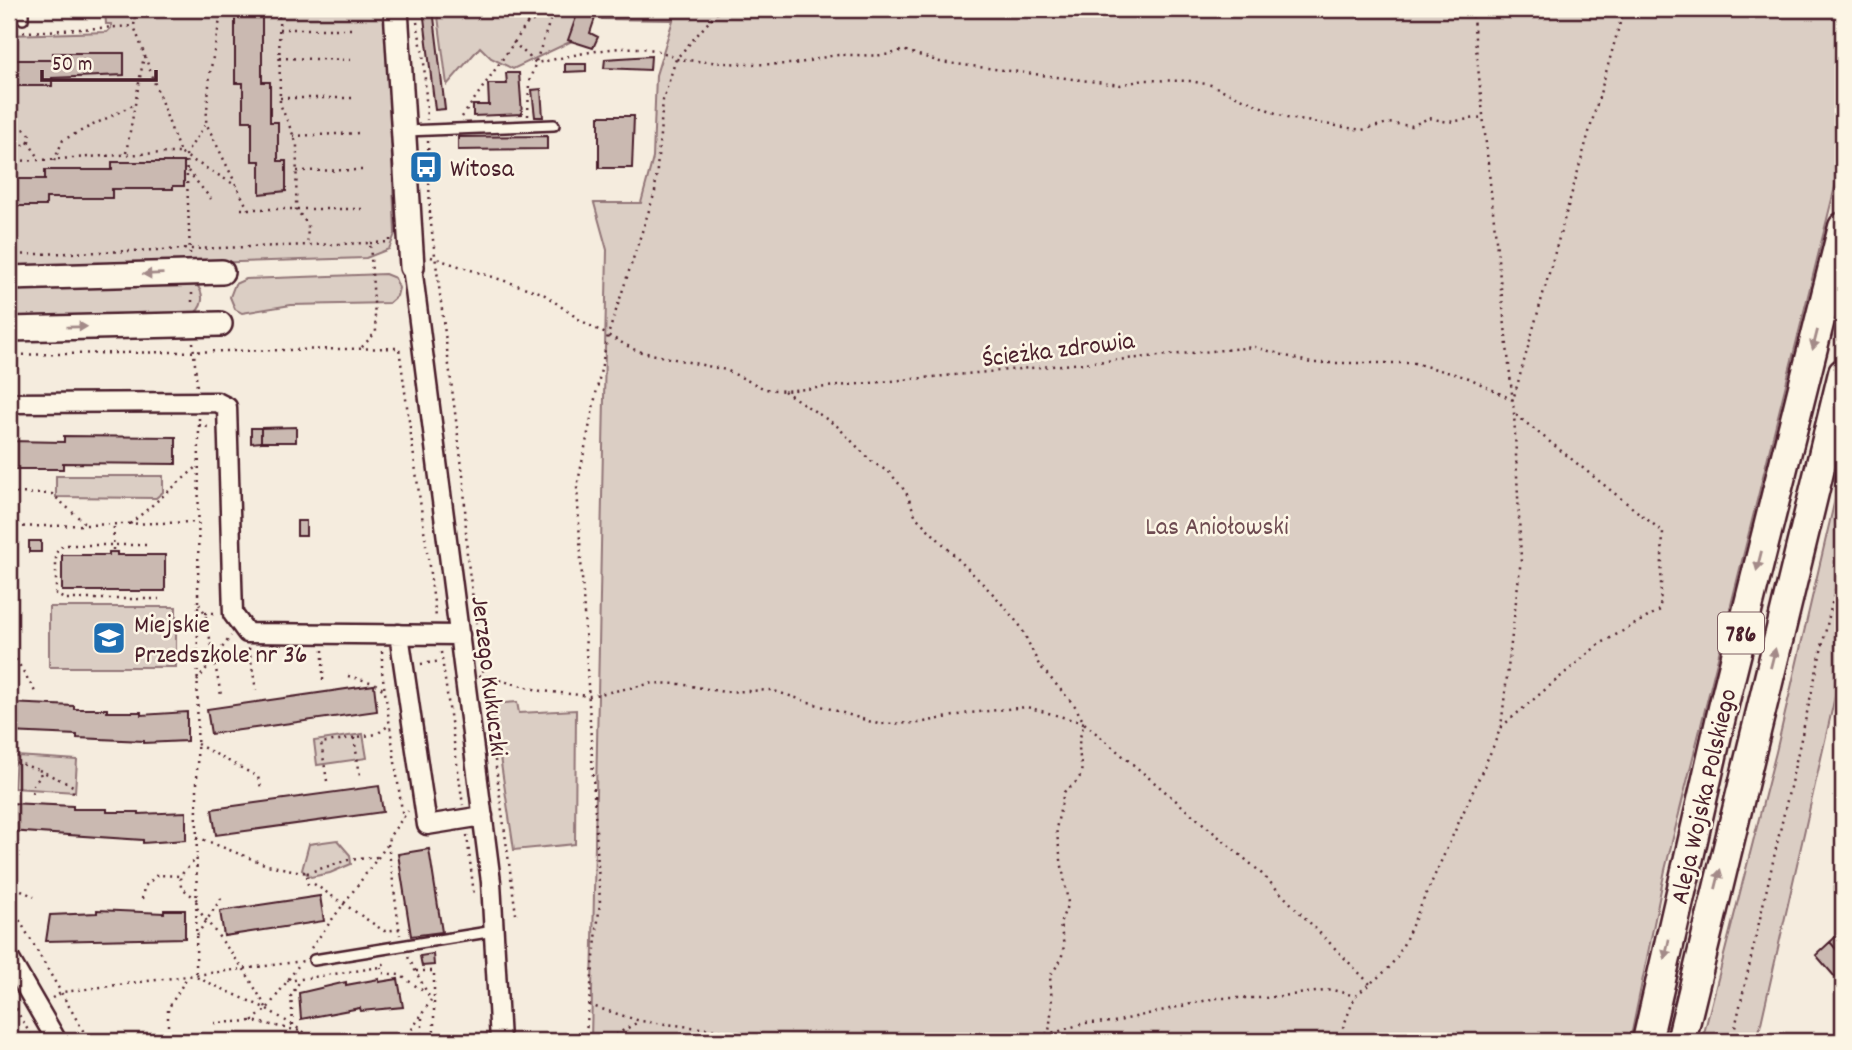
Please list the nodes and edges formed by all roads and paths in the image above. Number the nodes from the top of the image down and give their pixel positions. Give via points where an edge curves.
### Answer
1 (136, 9) edge
2 (149, 9) edge
3 (222, 9) edge
4 (279, 9) edge
5 (396, 9) edge
6 (533, 9) edge
7 (720, 9) edge
8 (1472, 9) edge
9 (1624, 9) edge
10 (553, 10) edge
11 (135, 15) junction
12 (417, 22) dead end
13 (527, 24) junction
14 (134, 26) junction
15 (279, 29) junction
16 (351, 29) dead end
17 (9, 33) edge
18 (513, 42) junction
19 (144, 56) junction
20 (279, 58) junction
21 (676, 59) junction
22 (354, 60) dead end
23 (536, 63) junction
24 (280, 98) junction
25 (357, 99) dead end
26 (135, 103) junction
27 (1484, 117) junction
28 (206, 123) junction
29 (554, 125) dead end
30 (527, 126) junction
31 (455, 129) junction
32 (417, 131) junction
33 (360, 132) dead end
34 (293, 136) junction
35 (28, 142) junction
36 (18, 143) junction
37 (9, 153) edge
38 (126, 153) junction
39 (180, 153) junction
40 (186, 154) junction
41 (41, 160) junction
42 (54, 160) junction
43 (9, 161) edge
44 (363, 170) dead end
45 (188, 171) junction
46 (297, 171) junction
47 (237, 186) junction
48 (211, 199) dead end
49 (241, 209) dead end
50 (248, 209) junction
51 (296, 209) junction
52 (366, 209) dead end
53 (1843, 227) edge
54 (307, 246) dead end
55 (435, 259) junction
56 (412, 267) joint
57 (222, 272) dead end
58 (191, 273) junction
59 (9, 278) edge
60 (193, 324) junction
61 (220, 324) dead end
62 (9, 329) edge
63 (608, 335) junction
64 (194, 350) junction
65 (9, 355) edge
66 (1843, 373) edge
67 (784, 391) junction
68 (1513, 400) junction
69 (198, 402) junction
70 (9, 403) edge
71 (1514, 413) junction
72 (198, 466) junction
73 (9, 494) edge
74 (198, 523) junction
75 (130, 524) junction
76 (88, 525) junction
77 (114, 525) junction
78 (9, 527) edge
79 (114, 545) junction
80 (146, 545) dead end
81 (113, 550) dead end
82 (1843, 555) edge
83 (159, 599) dead end
84 (198, 603) junction
85 (243, 628) junction
86 (391, 634) junction
87 (439, 635) junction
88 (460, 635) junction
89 (9, 648) edge
90 (214, 659) junction
91 (442, 660) junction
92 (404, 667) junction
93 (485, 674) junction
94 (348, 676) dead end
95 (465, 676) junction
96 (198, 681) junction
97 (256, 690) dead end
98 (384, 690) junction
99 (37, 695) dead end
100 (221, 695) dead end
101 (590, 696) junction
102 (1084, 723) junction
103 (390, 725) junction
104 (1501, 727) junction
105 (354, 738) junction
106 (197, 744) junction
107 (9, 760) edge
108 (39, 771) junction
109 (360, 775) dead end
110 (327, 780) dead end
111 (262, 791) dead end
112 (422, 791) junction
113 (32, 794) dead end
114 (73, 796) dead end
115 (483, 816) junction
116 (403, 818) junction
117 (465, 819) junction
118 (197, 837) junction
119 (388, 844) junction
120 (379, 857) junction
121 (197, 858) junction
122 (307, 873) junction
123 (180, 876) junction
124 (9, 883) edge
125 (314, 884) dead end
126 (309, 885) dead end
127 (34, 897) dead end
128 (222, 897) dead end
129 (142, 899) dead end
130 (197, 900) junction
131 (9, 902) edge
132 (344, 904) junction
133 (197, 907) junction
134 (516, 914) dead end
135 (208, 922) junction
136 (400, 929) junction
137 (486, 932) junction
138 (197, 935) junction
139 (402, 946) junction
140 (9, 958) edge
141 (314, 960) joint
142 (301, 962) junction
143 (381, 967) junction
144 (245, 971) junction
145 (416, 971) junction
146 (196, 977) junction
147 (186, 978) junction
148 (301, 979) junction
149 (287, 981) junction
150 (1371, 985) junction
151 (63, 992) junction
152 (429, 995) junction
153 (1355, 996) junction
154 (9, 997) edge
155 (433, 1000) junction
156 (589, 1005) junction
157 (37, 1007) junction
158 (267, 1009) junction
159 (9, 1010) edge
160 (16, 1010) junction
161 (422, 1014) junction
162 (9, 1019) edge
163 (252, 1021) junction
164 (640, 1021) junction
165 (214, 1023) dead end
166 (293, 1025) junction
167 (168, 1026) dead end
168 (302, 1031) junction
169 (1049, 1032) junction
170 (408, 1035) junction
171 (422, 1035) junction
172 (433, 1035) junction
173 (21, 1040) edge
174 (34, 1041) edge
175 (57, 1041) edge
176 (89, 1041) edge
177 (318, 1041) edge
178 (404, 1041) edge
179 (422, 1041) edge
180 (453, 1041) edge
181 (500, 1041) edge
182 (584, 1041) edge
183 (612, 1041) edge
184 (812, 1041) edge
185 (990, 1041) edge
186 (1048, 1041) edge
187 (1338, 1041) edge
188 (1647, 1041) edge
189 (1681, 1041) edge
190 (1732, 1041) edge

1 - 11 path
2 - 11 path
3 - 28 path
4 - 15 path
5 - 32 street
6 - 13 path
7 - 21 path
8 - 27 path
9 - 68 path
10 - 13 path
10 - 23 path
11 - 14 path
12 - 32 path via 424,61
13 - 18 path
14 - 17 path
14 - 19 path
15 - 16 path
15 - 20 path
18 - 23 path
18 - 31 path
19 - 26 path
19 - 39 path
20 - 22 path
20 - 24 path
21 - 23 path via 634,47
21 - 27 path via 743,66 858,54 887,57 904,50 940,62 1106,83 1189,80 1287,118 1362,130 1388,123 1410,126 1429,118 1448,122
21 - 63 path via 663,100 655,192
23 - 30 path via 529,82
24 - 25 path
24 - 34 path
26 - 38 path
26 - 42 path via 63,140
27 - 68 path
28 - 40 path
28 - 47 path
29 - 30 lane
30 - 31 lane
31 - 32 lane
32 - 55 path
32 - 56 street
33 - 34 path
34 - 46 path
35 - 36 path
35 - 36 path via 28,131 21,129 15,133
35 - 41 path
36 - 37 path
38 - 39 path
38 - 42 path
39 - 40 path
40 - 45 path
40 - 47 path
41 - 42 path
41 - 43 path
44 - 46 path
45 - 48 path
45 - 58 path
46 - 51 path
47 - 50 path
49 - 50 path
50 - 51 path
51 - 52 path
51 - 54 path via 308,225
53 -> 188 main road, Aleja Wojska Polskiego / 786 via 1723,708
55 - 63 path, Ścieżka zdrowia via 542,293
55 - 93 path via 464,483 467,555
56 - 88 street, Jerzego Kukuczki
57 - 58 street
58 -> 59 street
58 - 60 path
60 - 61 street
62 -> 60 street
60 - 64 path
63 - 67 path, Ścieżka zdrowia via 637,351 726,370 765,389
63 - 101 path via 576,487
64 - 65 path
64 - 69 path
64 - 87 path via 399,348
189 -> 66 main road, Aleja Wojska Polskiego / 786
67 - 68 path, Ścieżka zdrowia via 1255,347 1311,363 1414,363 1469,378
67 - 102 path via 837,426 871,461 890,473 906,492 916,517 1021,627 1039,665
68 - 71 path
69 - 70 street
69 - 72 path
69 - 85 street via 227,407 233,614
71 - 104 path via 1521,559
71 - 104 path via 1663,532 1660,610 1598,645
72 - 74 path
72 - 75 path
73 - 76 path via 51,494
74 - 75 path
74 - 84 path
75 - 77 path
76 - 77 path
76 - 78 path
77 - 79 path
79 - 80 path
79 - 81 path
79 - 83 path via 63,545 56,553 56,594 64,599
82 - 190 path
84 - 90 path via 205,613
84 - 96 path
85 - 86 street
85 - 90 path
85 - 97 path
86 - 87 street
86 - 92 street
86 - 98 path
87 - 88 street
87 - 91 path
88 - 95 street, Jerzego Kukuczki
89 - 99 path
90 - 96 path
90 - 100 path
91 - 92 path
91 - 117 path
92 - 112 street
93 - 95 path
93 - 101 path via 542,691
93 - 134 path
94 - 98 path
95 - 115 street, Jerzego Kukuczki
96 - 106 path
98 - 103 path
101 - 102 path via 654,683 680,684 724,692 771,690 878,724 919,723 1027,707
101 - 156 path via 600,902
102 - 150 path via 1258,870
102 - 169 path via 1079,745 1083,769 1079,781 1064,792 1056,829 1068,903 1060,924 1065,946 1050,976
103 - 105 path via 377,734
103 - 116 path
104 - 150 path via 1399,954
105 - 109 path
105 - 110 path via 321,743
106 - 111 path via 258,777
106 - 118 path
107 - 108 path
108 - 113 path
108 - 114 path via 73,786
112 - 116 path
112 - 117 street via 427,825
115 - 117 street
115 - 137 street, Jerzego Kukuczki
116 - 119 path
117 - 137 path
118 - 121 path
118 - 122 path via 267,864
119 - 120 path
119 - 136 path
120 - 122 path via 348,860
120 - 132 path
121 - 123 path
121 - 130 path
122 - 126 path
123 - 129 path via 157,875 144,887
123 - 130 path via 181,887
124 - 127 path
125 - 132 path
128 - 135 path
130 - 133 path
131 - 151 path
132 - 136 path via 384,931
132 - 142 path
133 - 135 path
133 - 138 path
135 - 138 path
135 - 144 path
136 - 139 path
137 - 139 lane
137 - 181 street, Jerzego Kukuczki
138 - 146 path
139 - 141 lane
139 - 143 path
139 - 145 path
140 - 157 street
141 - 142 path
142 - 144 path
142 - 149 path
143 - 148 path
143 - 152 path via 382,973 400,975
144 - 146 path
144 - 158 path
145 - 152 path
145 - 155 path via 434,971
146 - 147 path
146 - 158 path
147 - 151 path
147 - 167 path via 168,1009
148 - 149 path
148 - 166 path via 291,996
149 - 158 path
150 - 153 path
151 - 157 path
151 - 176 path
152 - 155 path
153 - 169 path via 1333,990 1216,998 1114,1023 1084,1023
153 - 187 path
154 - 160 path
155 - 161 path
155 - 172 path
156 - 164 path
156 - 182 path
157 - 160 path
157 - 175 street
158 - 163 path
158 - 166 path
159 - 160 path
160 - 174 path
161 - 170 path
161 - 171 path
162 - 173 path
163 - 165 path
163 - 168 path
164 - 183 path
164 - 184 path
166 - 168 path
168 - 177 path
169 - 185 path
169 - 186 path
170 - 171 path
170 - 178 path
171 - 172 path
171 - 179 path
172 - 180 path via 452,1035

